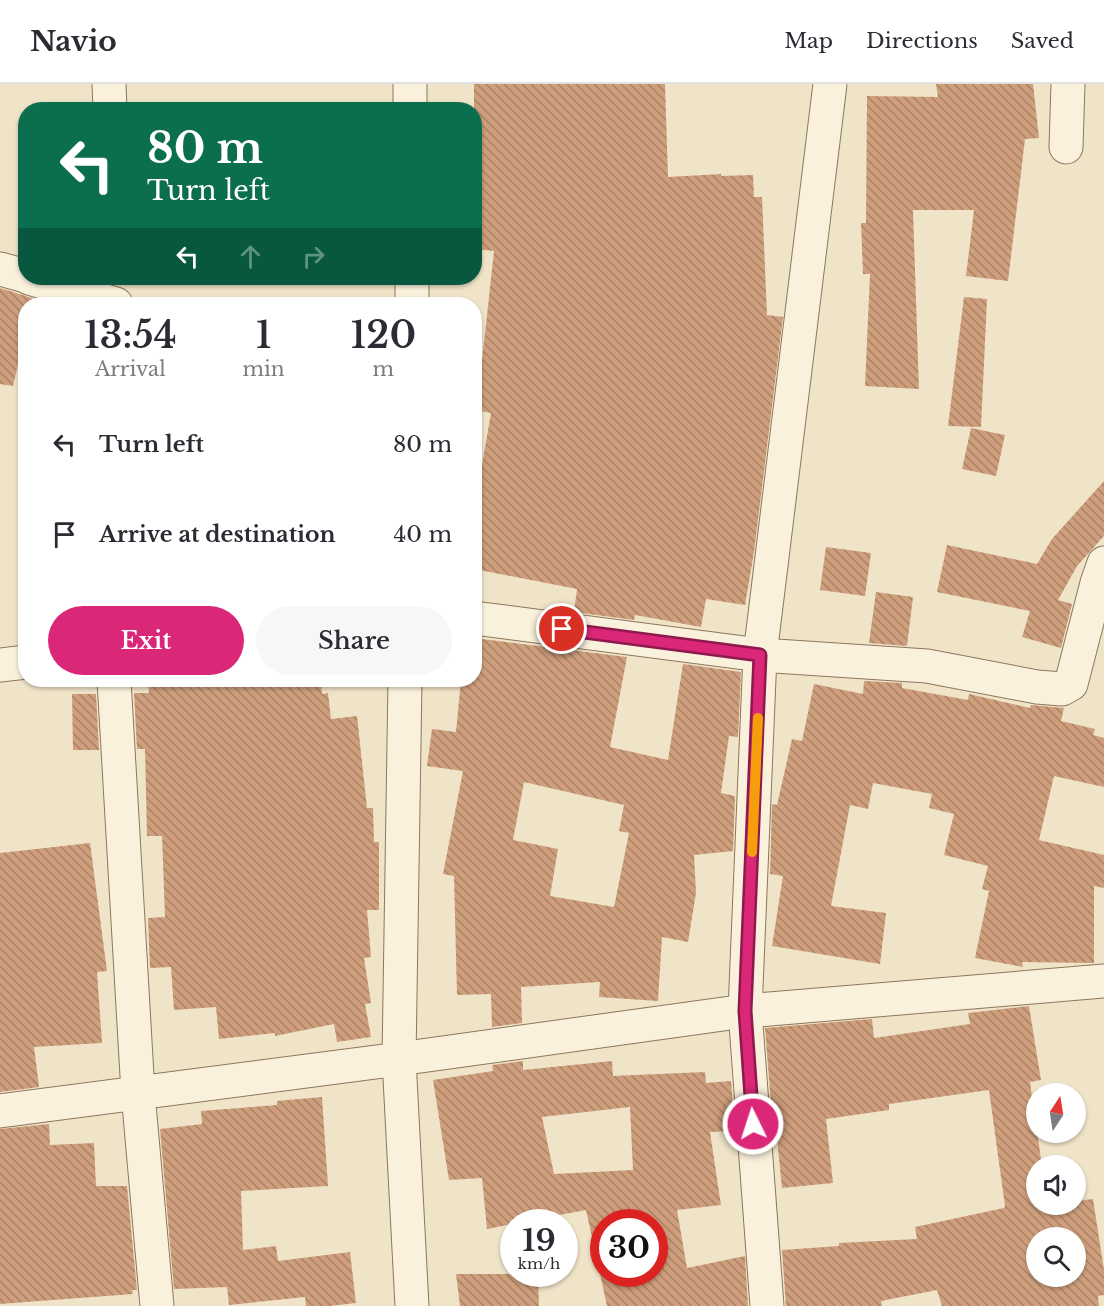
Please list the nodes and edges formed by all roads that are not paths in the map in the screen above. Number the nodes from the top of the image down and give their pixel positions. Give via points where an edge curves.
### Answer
1 (109, 84) edge
2 (410, 84) edge
3 (830, 84) edge
4 (1068, 84) edge
5 (110, 102) edge
6 (410, 102) edge
7 (1066, 147) dead end
8 (0, 268) edge
9 (18, 274) edge
10 (60, 285) edge
11 (109, 297) edge
12 (1104, 563) edge
13 (482, 619) edge
14 (760, 655) junction
15 (18, 663) edge
16 (0, 665) edge
17 (114, 687) edge
18 (405, 687) edge
19 (1104, 981) edge
20 (745, 1011) junction
21 (399, 1059) junction
22 (138, 1093) junction
23 (0, 1111) edge
24 (157, 1306) edge
25 (412, 1306) edge
26 (767, 1306) edge

1 - 5 street
2 - 6 street
3 - 14 street
4 - 7 street
8 - 9 street
10 - 11 street
12 - 14 street via 1071,684 1062,689 927,666
13 - 14 street
14 - 20 street
15 - 16 street
17 - 22 street
18 - 21 street
19 - 20 street
20 - 21 street
20 - 26 street
21 - 22 street
21 - 25 street
22 - 23 street
22 - 24 street

